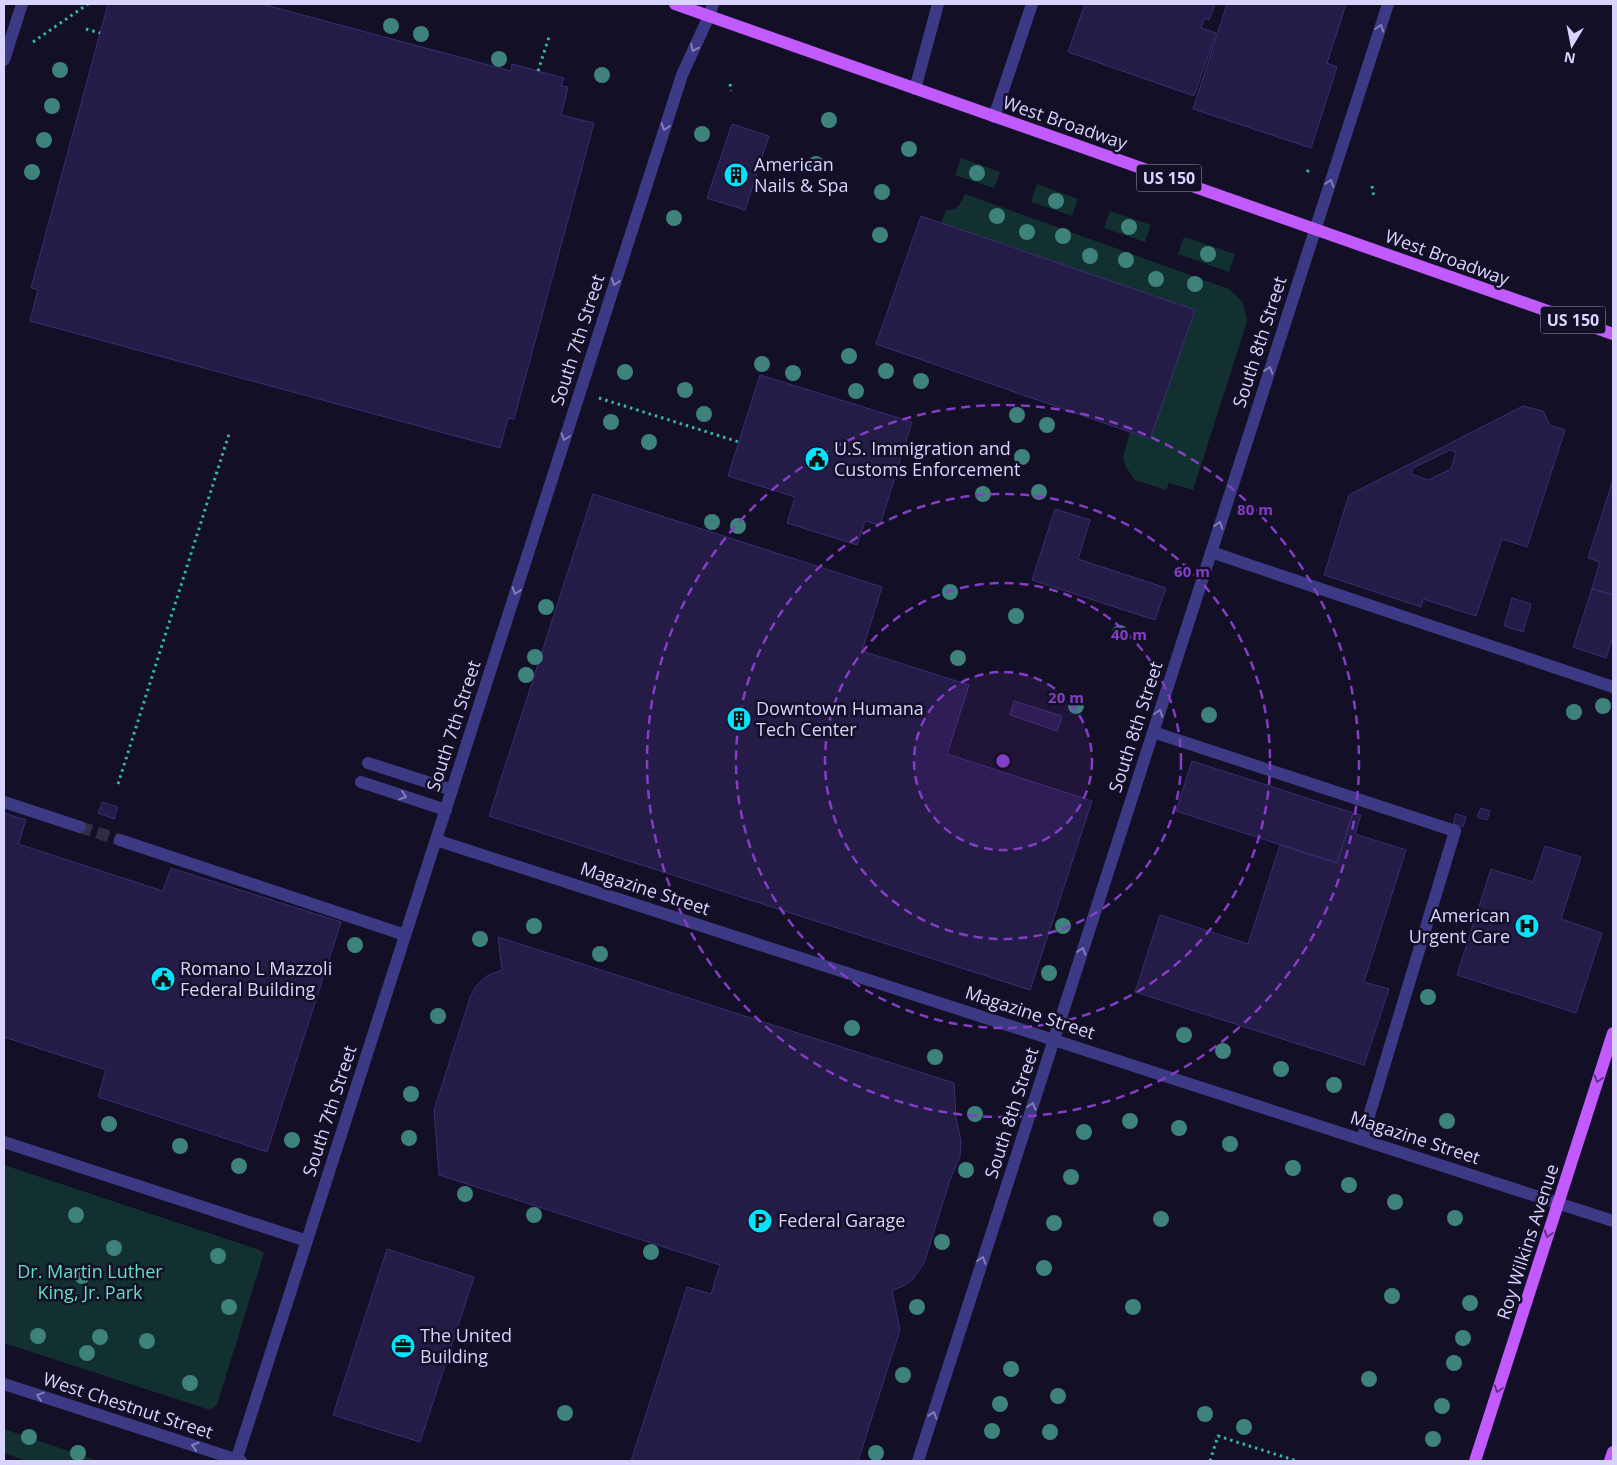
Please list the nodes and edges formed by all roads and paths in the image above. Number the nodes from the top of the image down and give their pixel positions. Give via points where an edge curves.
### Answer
1 (22, 4) edge
2 (88, 4) edge
3 (675, 4) edge
4 (713, 4) edge
5 (938, 4) edge
6 (1032, 4) edge
7 (1388, 4) edge
8 (709, 16) junction
9 (86, 29) dead end
10 (100, 33) dead end
11 (549, 37) dead end
12 (27, 46) dead end
13 (4, 60) edge
14 (538, 71) dead end
15 (730, 84) dead end
16 (915, 89) junction
17 (731, 91) dead end
18 (994, 117) junction
19 (1312, 166) dead end
20 (1306, 172) dead end
21 (1372, 186) dead end
22 (1374, 198) dead end
23 (1315, 230) junction
24 (1613, 334) edge
25 (580, 392) junction
26 (229, 434) dead end
27 (739, 442) dead end
28 (1210, 552) junction
29 (1613, 687) edge
30 (1153, 732) junction
31 (368, 763) dead end
32 (362, 782) dead end
33 (118, 784) dead end
34 (452, 790) junction
35 (4, 802) edge
36 (446, 810) junction
37 (80, 827) tunnel mouth
38 (120, 840) tunnel mouth
39 (436, 840) junction
40 (405, 935) junction
41 (1613, 1033) edge
42 (1054, 1039) junction
43 (1362, 1139) junction
44 (4, 1142) edge
45 (1558, 1204) junction
46 (1613, 1221) edge
47 (307, 1241) junction
48 (4, 1384) edge
49 (1613, 1452) edge
50 (238, 1461) edge
51 (918, 1461) edge
52 (1210, 1461) edge
53 (1297, 1461) edge
54 (1475, 1461) edge
55 (1610, 1461) edge

1 - 13 street
2 - 12 path
3 - 8 main road, West Broadway / US 150
4 - 8 street, South 7th Street
5 - 16 street
6 - 18 street
23 -> 7 street, South 8th Street
8 - 16 main road, West Broadway / US 150
8 -> 25 street, South 7th Street via 682,75
9 - 10 path
11 - 14 path
15 - 17 path
16 - 18 main road, West Broadway / US 150
18 - 23 main road, West Broadway / US 150
19 - 20 path
21 - 22 path
23 - 24 main road, West Broadway / US 150
28 -> 23 street, South 8th Street
25 - 27 path
25 -> 34 street, South 7th Street
26 - 33 path
28 - 29 street
30 -> 28 street, South 8th Street
42 -> 30 street, South 8th Street
30 - 43 street via 1456,831
31 - 34 street
32 -> 36 street
34 - 36 street, South 7th Street
35 - 37 street
36 - 39 street, South 7th Street
38 - 40 street
39 - 40 street, South 7th Street
39 - 42 street, Magazine Street
40 - 47 street, South 7th Street
41 -> 45 main road, Roy Wilkins Avenue
42 - 43 street, Magazine Street
51 -> 42 street, South 8th Street
43 - 45 street, Magazine Street
44 - 47 street
45 - 46 street, Magazine Street
45 -> 54 main road, Roy Wilkins Avenue
47 - 50 street, South 7th Street
50 -> 48 street, West Chestnut Street
49 - 55 main road
52 - 53 path via 1218,1436

